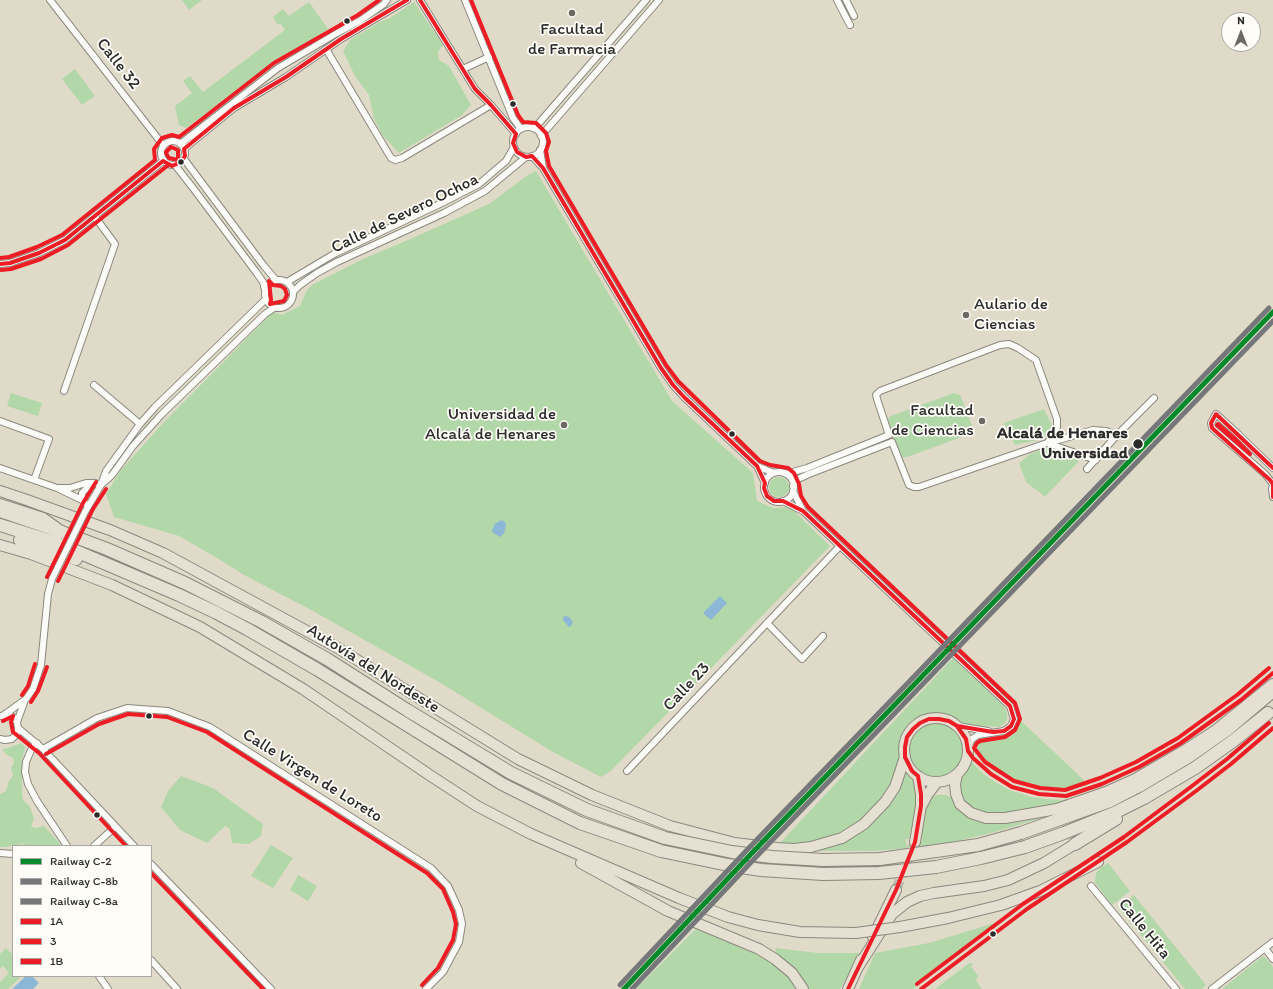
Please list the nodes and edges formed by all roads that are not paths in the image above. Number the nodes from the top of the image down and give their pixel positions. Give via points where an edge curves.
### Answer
1 (50, 0) edge
2 (387, 0) edge
3 (407, 0) edge
4 (420, 0) edge
5 (465, 0) edge
6 (646, 0) edge
7 (659, 0) edge
8 (837, 0) edge
9 (846, 0) edge
10 (854, 16) dead end
11 (850, 25) dead end
12 (326, 49) junction
13 (489, 57) junction
14 (463, 69) junction
15 (491, 105) junction
16 (533, 128) junction
17 (521, 129) junction
18 (516, 134) junction
19 (541, 136) junction
20 (163, 145) junction
21 (182, 146) junction
22 (514, 147) junction
23 (540, 150) junction
24 (529, 157) junction
25 (184, 159) junction
26 (163, 161) junction
27 (175, 166) junction
28 (543, 168) junction
29 (95, 217) junction
30 (0, 264) edge
31 (276, 280) junction
32 (287, 282) junction
33 (265, 290) junction
34 (293, 292) junction
35 (266, 300) junction
36 (274, 308) junction
37 (94, 385) dead end
38 (64, 391) dead end
39 (1154, 398) dead end
40 (0, 421) edge
41 (140, 424) junction
42 (1230, 426) junction
43 (889, 434) junction
44 (1117, 435) junction
45 (1221, 435) junction
46 (892, 442) junction
47 (1047, 443) junction
48 (1096, 460) junction
49 (757, 466) junction
50 (0, 468) edge
51 (1273, 468) edge
52 (1087, 469) dead end
53 (774, 473) junction
54 (786, 474) junction
55 (34, 480) junction
56 (765, 483) junction
57 (98, 484) junction
58 (1273, 484) edge
59 (57, 488) junction
60 (793, 488) junction
61 (0, 492) edge
62 (1273, 497) edge
63 (82, 500) junction
64 (783, 501) junction
65 (0, 504) edge
66 (87, 509) junction
67 (0, 511) edge
68 (803, 511) junction
69 (0, 525) edge
70 (62, 532) junction
71 (0, 533) edge
72 (0, 545) edge
73 (840, 546) junction
74 (0, 548) edge
75 (31, 554) junction
76 (180, 595) junction
77 (767, 623) junction
78 (823, 636) dead end
79 (1273, 684) edge
80 (1273, 692) edge
81 (26, 699) junction
82 (1271, 711) edge
83 (2, 716) edge
84 (18, 725) junction
85 (957, 726) junction
86 (993, 732) junction
87 (14, 737) junction
88 (31, 739) junction
89 (3, 740) edge
90 (37, 743) junction
91 (0, 745) edge
92 (968, 746) junction
93 (43, 749) junction
94 (905, 757) junction
95 (627, 771) dead end
96 (511, 773) junction
97 (956, 775) junction
98 (918, 776) junction
99 (937, 782) junction
100 (921, 806) junction
101 (489, 813) junction
102 (642, 823) joint
103 (115, 827) junction
104 (668, 831) junction
105 (915, 842) tunnel mouth
106 (1075, 844) joint
107 (65, 845) edge
108 (95, 845) edge
109 (133, 845) edge
110 (0, 853) edge
111 (12, 854) edge
112 (1098, 862) dead end
113 (152, 865) edge
114 (1091, 886) dead end
115 (896, 890) tunnel mouth
116 (1273, 942) edge
117 (1265, 948) junction
118 (1273, 959) edge
119 (152, 961) edge
120 (858, 967) junction
121 (100, 977) edge
122 (108, 989) edge
123 (177, 989) edge
124 (271, 989) edge
125 (426, 989) edge
126 (803, 989) edge
127 (848, 989) edge
128 (1176, 989) edge
129 (1212, 989) edge

1 - 20 street, Calle 32
2 - 21 street via 361,20 278,68
3 - 12 street
4 - 14 street
5 - 13 street
6 - 16 street
7 - 19 street
8 - 11 street
9 - 10 street
12 - 15 street via 391,158 395,160
12 - 21 street via 234,108
13 - 14 street
13 - 17 street via 513,118
14 - 15 street via 475,89
15 - 18 street
16 - 17 street
16 - 19 street
17 - 18 street
18 - 22 street
19 - 23 street
20 - 21 street via 172,141
20 - 26 street via 160,155
21 - 25 street via 185,152
22 - 24 street via 521,155
22 - 32 street, Calle de Severo Ochoa via 506,161 474,187 334,254
23 - 24 street
23 - 28 street
24 - 28 street
24 - 34 street, Calle de Severo Ochoa via 485,191 317,273
25 - 27 street
25 - 31 street
26 - 27 street
26 - 29 street
27 - 33 street via 256,272
28 - 49 street via 673,385
29 - 30 street via 65,240 10,263
29 - 38 street via 115,244
31 - 32 street
31 - 33 street via 269,283
32 - 34 street
33 - 35 street
34 - 36 street via 288,305
35 - 36 street
35 - 41 street
36 - 57 street via 161,415 133,446 112,475
37 - 41 street
39 - 44 street
40 - 55 street via 49,439
41 - 57 street
42 - 45 street
42 - 45 street via 1216,414 1211,423 1212,428
42 - 51 street
43 - 46 street
43 - 47 street via 876,399 880,391 1000,345 1009,344 1036,360 1057,419 1054,435
43 - 54 street
44 - 47 street via 1093,430
44 - 48 street
45 - 58 street
46 - 47 street via 909,485 914,487
46 - 60 street via 809,474 798,480
47 - 48 street
48 - 52 street
49 - 53 street
49 - 56 street
50 - 55 street
53 - 54 street
53 - 56 street
54 - 60 street via 790,477
55 - 59 street
56 - 64 street via 767,496 774,501
57 - 59 street via 86,483 70,488
57 - 63 street via 86,488 82,493
57 - 66 street
58 - 62 street
59 - 63 street
60 - 64 street
60 - 68 street
61 - 104 main road via 110,530 163,554 336,647 518,759
63 - 66 street
64 - 68 street
65 - 70 main road via 43,518
66 - 81 street, bridge via 52,579 48,594 41,665 33,689
67 - 70 highway, Autovía del Nordeste
68 - 73 street
69 - 76 highway via 57,543
70 - 96 highway, Autovía del Nordeste via 185,583 262,622 327,659
71 - 76 highway
72 - 75 main road
73 - 77 street, Calle 23
73 - 86 street via 1010,706 1014,719 1011,726 1004,731
74 - 75 main road
75 - 101 main road via 112,585 200,626 304,688
76 - 82 highway, bridge via 247,628 502,784 580,823 661,851 728,866 761,870 823,874 879,873 936,867 1025,847 1114,813 1144,798 1195,768
77 - 78 street via 802,658
77 - 95 street, Calle 23
79 - 97 main road via 1216,730 1135,779 1057,809 1005,818 981,817 960,804 956,794
80 - 104 highway, Autovía del Nordeste, bridge via 1228,729 1188,757 1139,786 1110,801 1021,833 978,845 873,859 823,860 732,852
81 - 83 street
81 - 84 street
82 - 106 highway via 1238,746 1198,774
83 - 84 street via 10,716
84 - 87 street
84 - 88 street
85 - 86 street
85 - 92 main road
85 - 94 main road via 939,719 929,719 920,723 907,737
86 - 92 street via 978,735
87 - 88 street
87 - 89 street
88 - 90 street
89 - 91 street
90 - 93 street
90 - 107 street via 26,762 28,784
92 - 97 main road via 963,768
93 - 103 street
93 - 125 street, Calle Virgen de Loreto via 97,718 127,708 168,711 210,728 431,868 448,886 460,910 462,924 459,942 443,972
94 - 98 main road via 912,771
94 - 104 main road via 895,787 874,815 854,831 831,842 794,849 778,848 711,840
96 - 102 highway
96 - 104 highway, Autovía del Nordeste via 587,810
97 - 99 main road
98 - 99 main road
98 - 100 main road
99 - 100 main road
100 - 105 main road
101 - 112 main road, bridge via 531,834 728,917 800,932 856,933 900,928 948,918 1001,905 1040,891
101 - 126 main road via 514,831 589,867 668,910 759,949 792,973
102 - 104 main road
103 - 108 street
103 - 109 street
106 - 120 main road via 1044,863 1008,880 920,896 907,902 892,914
110 - 111 street
113 - 124 street
114 - 128 street, Calle Hita
115 - 120 main road
116 - 117 street
117 - 118 street
117 - 129 street
119 - 123 street
120 - 127 main road
121 - 122 street

